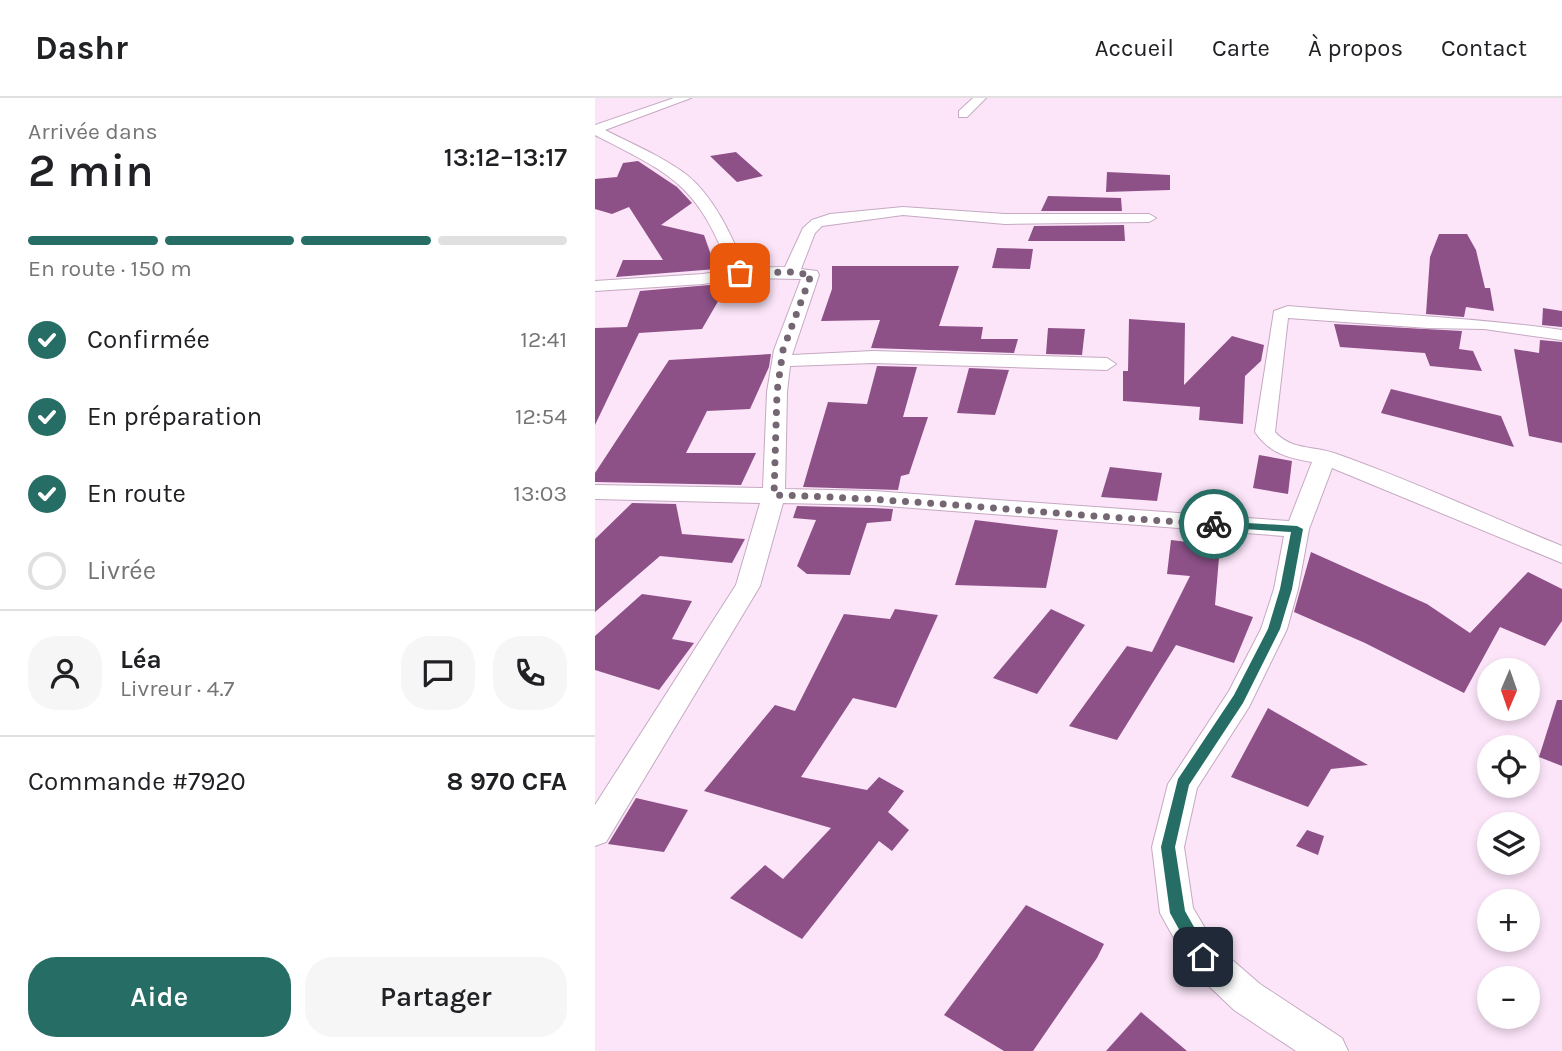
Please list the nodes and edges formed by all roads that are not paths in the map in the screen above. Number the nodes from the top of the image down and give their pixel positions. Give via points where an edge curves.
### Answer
1 (685, 98) edge
2 (980, 98) edge
3 (963, 114) dead end
4 (595, 130) edge
5 (1149, 218) dead end
6 (791, 272) junction
7 (740, 273) junction
8 (595, 286) edge
9 (1562, 335) edge
10 (782, 361) junction
11 (1107, 364) dead end
12 (1325, 457) junction
13 (595, 492) edge
14 (774, 495) junction
15 (1297, 529) junction
16 (1562, 555) edge
17 (595, 832) edge
18 (1328, 1051) edge

1 - 4 street
2 - 3 street
4 - 7 street via 691,186
5 - 6 street via 1005,219 903,211 830,219 808,231
6 - 7 street
6 - 10 street via 811,275
7 - 8 street
9 - 12 street via 1484,324 1288,311 1280,315 1265,432 1284,449
10 - 11 street via 873,357
10 - 14 street
12 - 15 street
12 - 16 street
13 - 14 street
14 - 15 street via 929,501
14 - 17 street via 748,586
15 - 18 street via 1274,629 1239,699 1183,784 1168,847 1177,913 1203,957 1247,997

